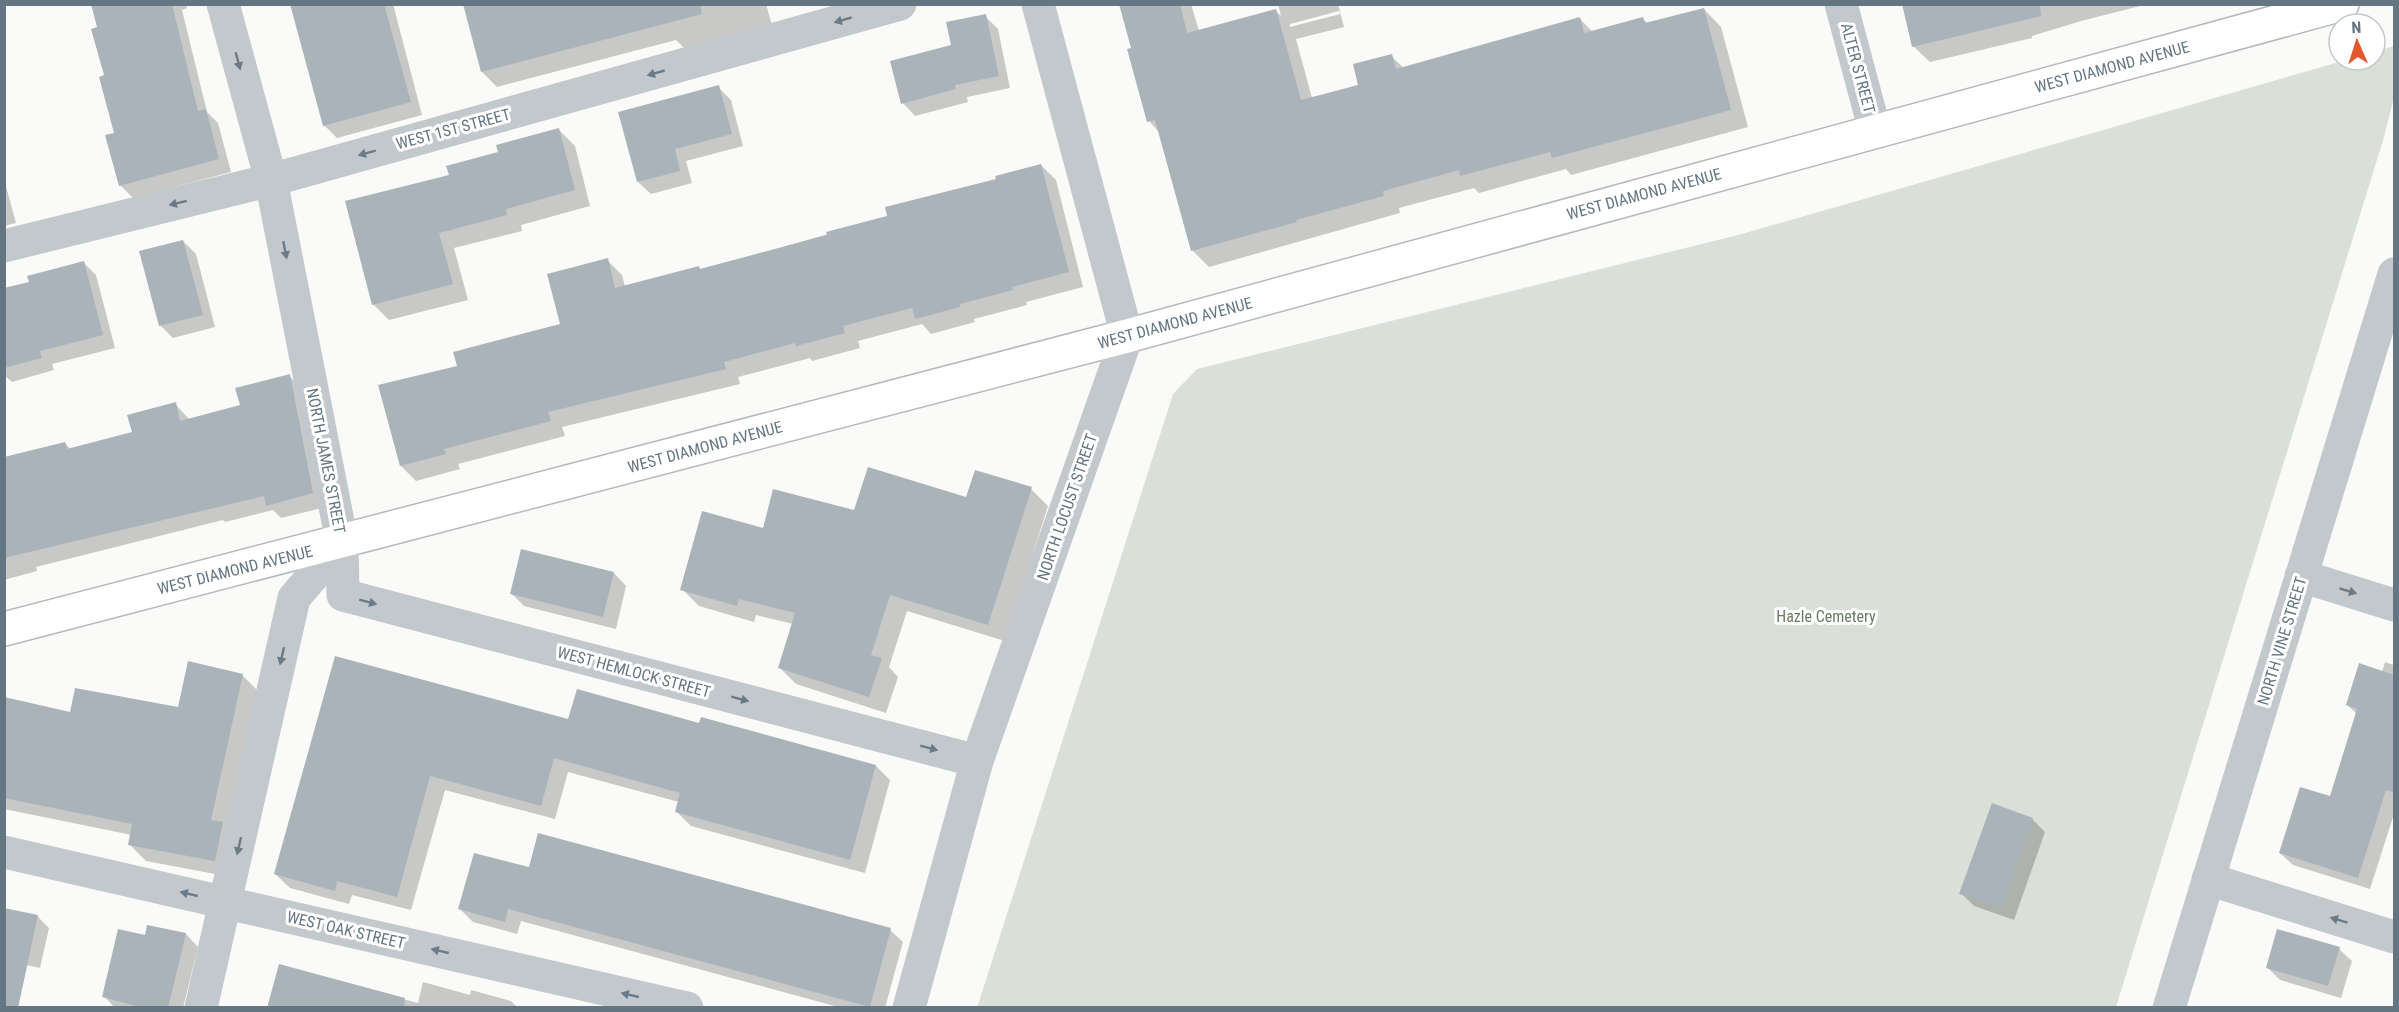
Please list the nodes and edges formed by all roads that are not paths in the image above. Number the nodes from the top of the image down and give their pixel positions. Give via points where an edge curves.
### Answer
1 (223, 4) edge
2 (900, 4) edge
3 (1038, 4) edge
4 (1841, 4) edge
5 (2342, 4) edge
6 (1875, 131) junction
7 (271, 180) junction
8 (4, 246) edge
9 (2394, 274) edge
10 (1127, 336) junction
11 (342, 542) junction
12 (2301, 576) junction
13 (2394, 605) edge
14 (4, 629) edge
15 (977, 761) junction
16 (4, 852) edge
17 (2208, 879) junction
18 (226, 903) junction
19 (2394, 937) edge
20 (201, 1008) edge
21 (687, 1008) edge
22 (909, 1008) edge
23 (2169, 1008) edge

1 -> 7 street, NORTH JAMES STREET
2 -> 7 street, WEST 1ST STREET
3 - 10 street
4 - 6 street, ALTER STREET
5 - 6 street, WEST DIAMOND AVENUE
6 - 10 street, WEST DIAMOND AVENUE
7 -> 8 street, WEST 1ST STREET
7 -> 11 street, NORTH JAMES STREET
9 - 12 street, NORTH VINE STREET
10 - 11 street, WEST DIAMOND AVENUE
10 - 15 street, NORTH LOCUST STREET
11 - 14 street, WEST DIAMOND AVENUE
11 -> 15 street, WEST HEMLOCK STREET via 343,595
11 -> 18 street, NORTH JAMES STREET via 294,598
12 -> 13 street
12 - 17 street, NORTH VINE STREET
15 - 22 street, NORTH LOCUST STREET
18 -> 16 street, WEST OAK STREET
19 -> 17 street
17 - 23 street, NORTH VINE STREET
18 - 20 street, NORTH JAMES STREET
21 -> 18 street, WEST OAK STREET

